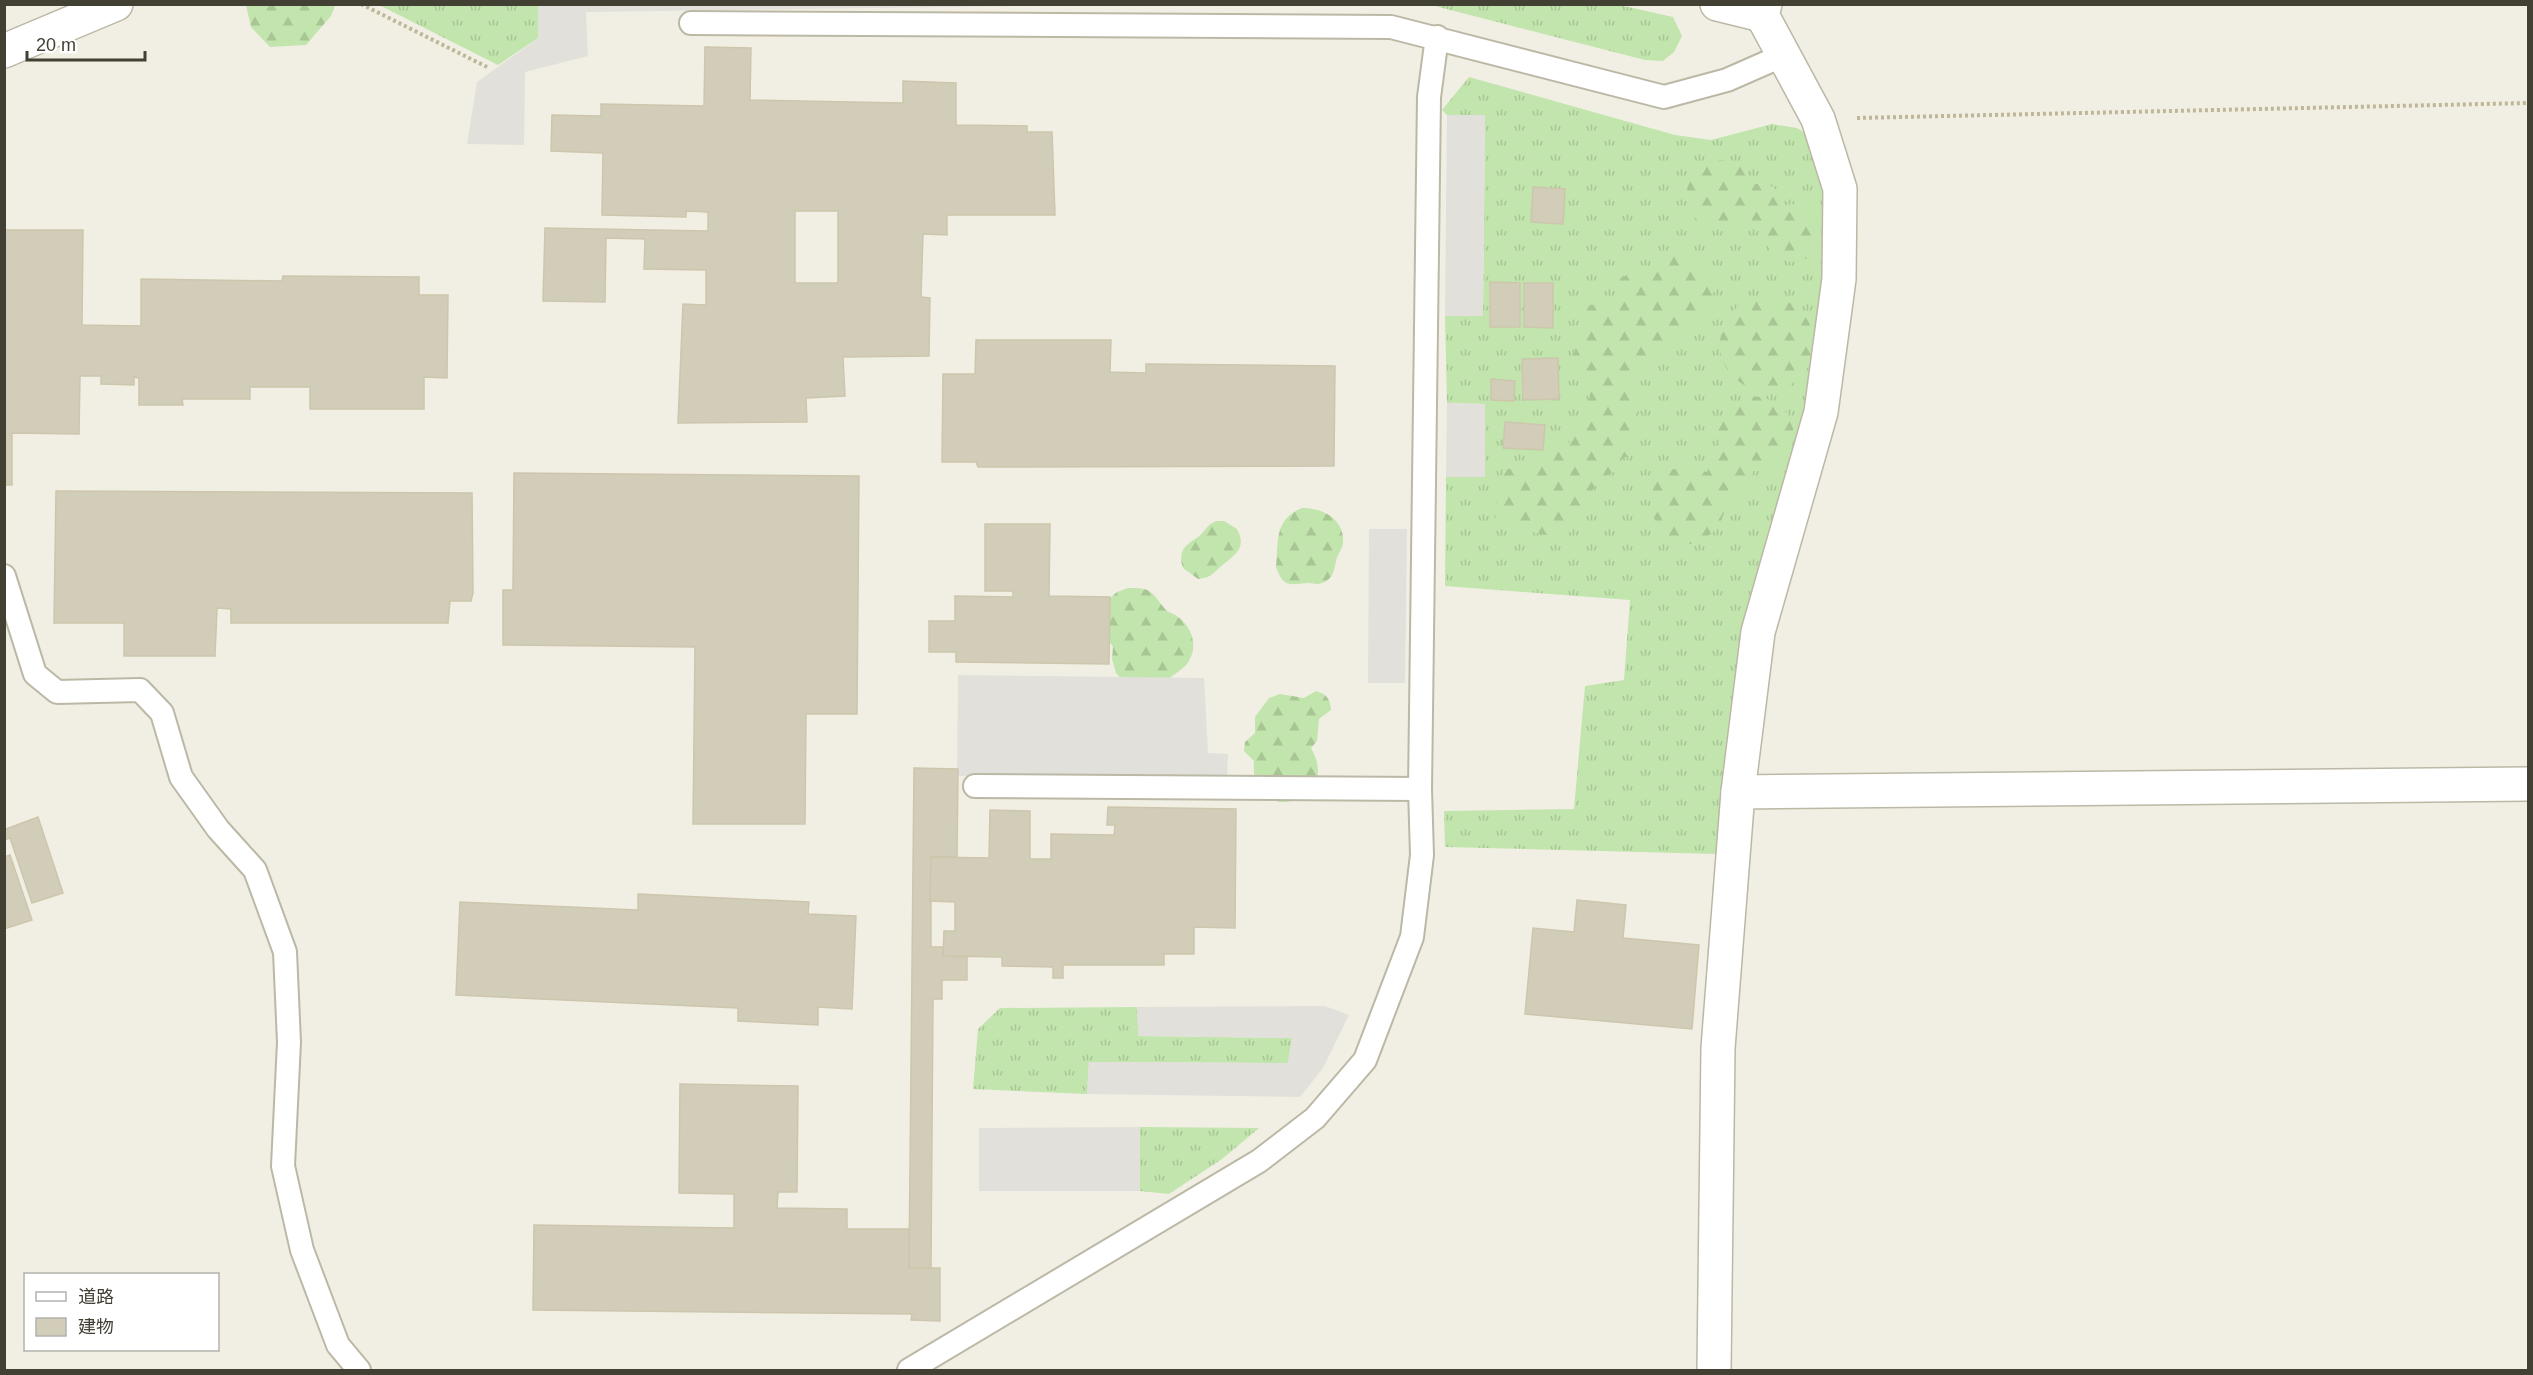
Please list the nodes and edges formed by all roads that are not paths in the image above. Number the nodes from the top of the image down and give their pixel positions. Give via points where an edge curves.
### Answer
1 (116, 4) edge
2 (1717, 4) edge
3 (1763, 10) edge
4 (691, 23) dead end
5 (1437, 38) junction
6 (4, 51) edge
7 (1784, 56) junction
8 (4, 576) edge
9 (2529, 784) edge
10 (975, 786) dead end
11 (1420, 789) junction
12 (1738, 792) junction
13 (359, 1371) edge
14 (909, 1371) edge
15 (1714, 1371) edge

1 - 6 street
2 - 3 street
3 - 7 street
4 - 5 lane via 1391,27
5 - 7 lane via 1664,97 1727,81
5 - 11 lane via 1429,97
7 - 12 street via 1818,119 1840,189 1839,279 1821,412 1758,632
8 - 13 lane via 35,674 57,692 140,690 162,713 181,777 218,829 255,870 285,952 289,1042 283,1166 302,1250 338,1345
9 - 12 street
10 - 11 lane
11 - 14 lane via 1422,855 1412,937 1365,1060 1315,1118 1259,1161
12 - 15 street via 1718,1048

